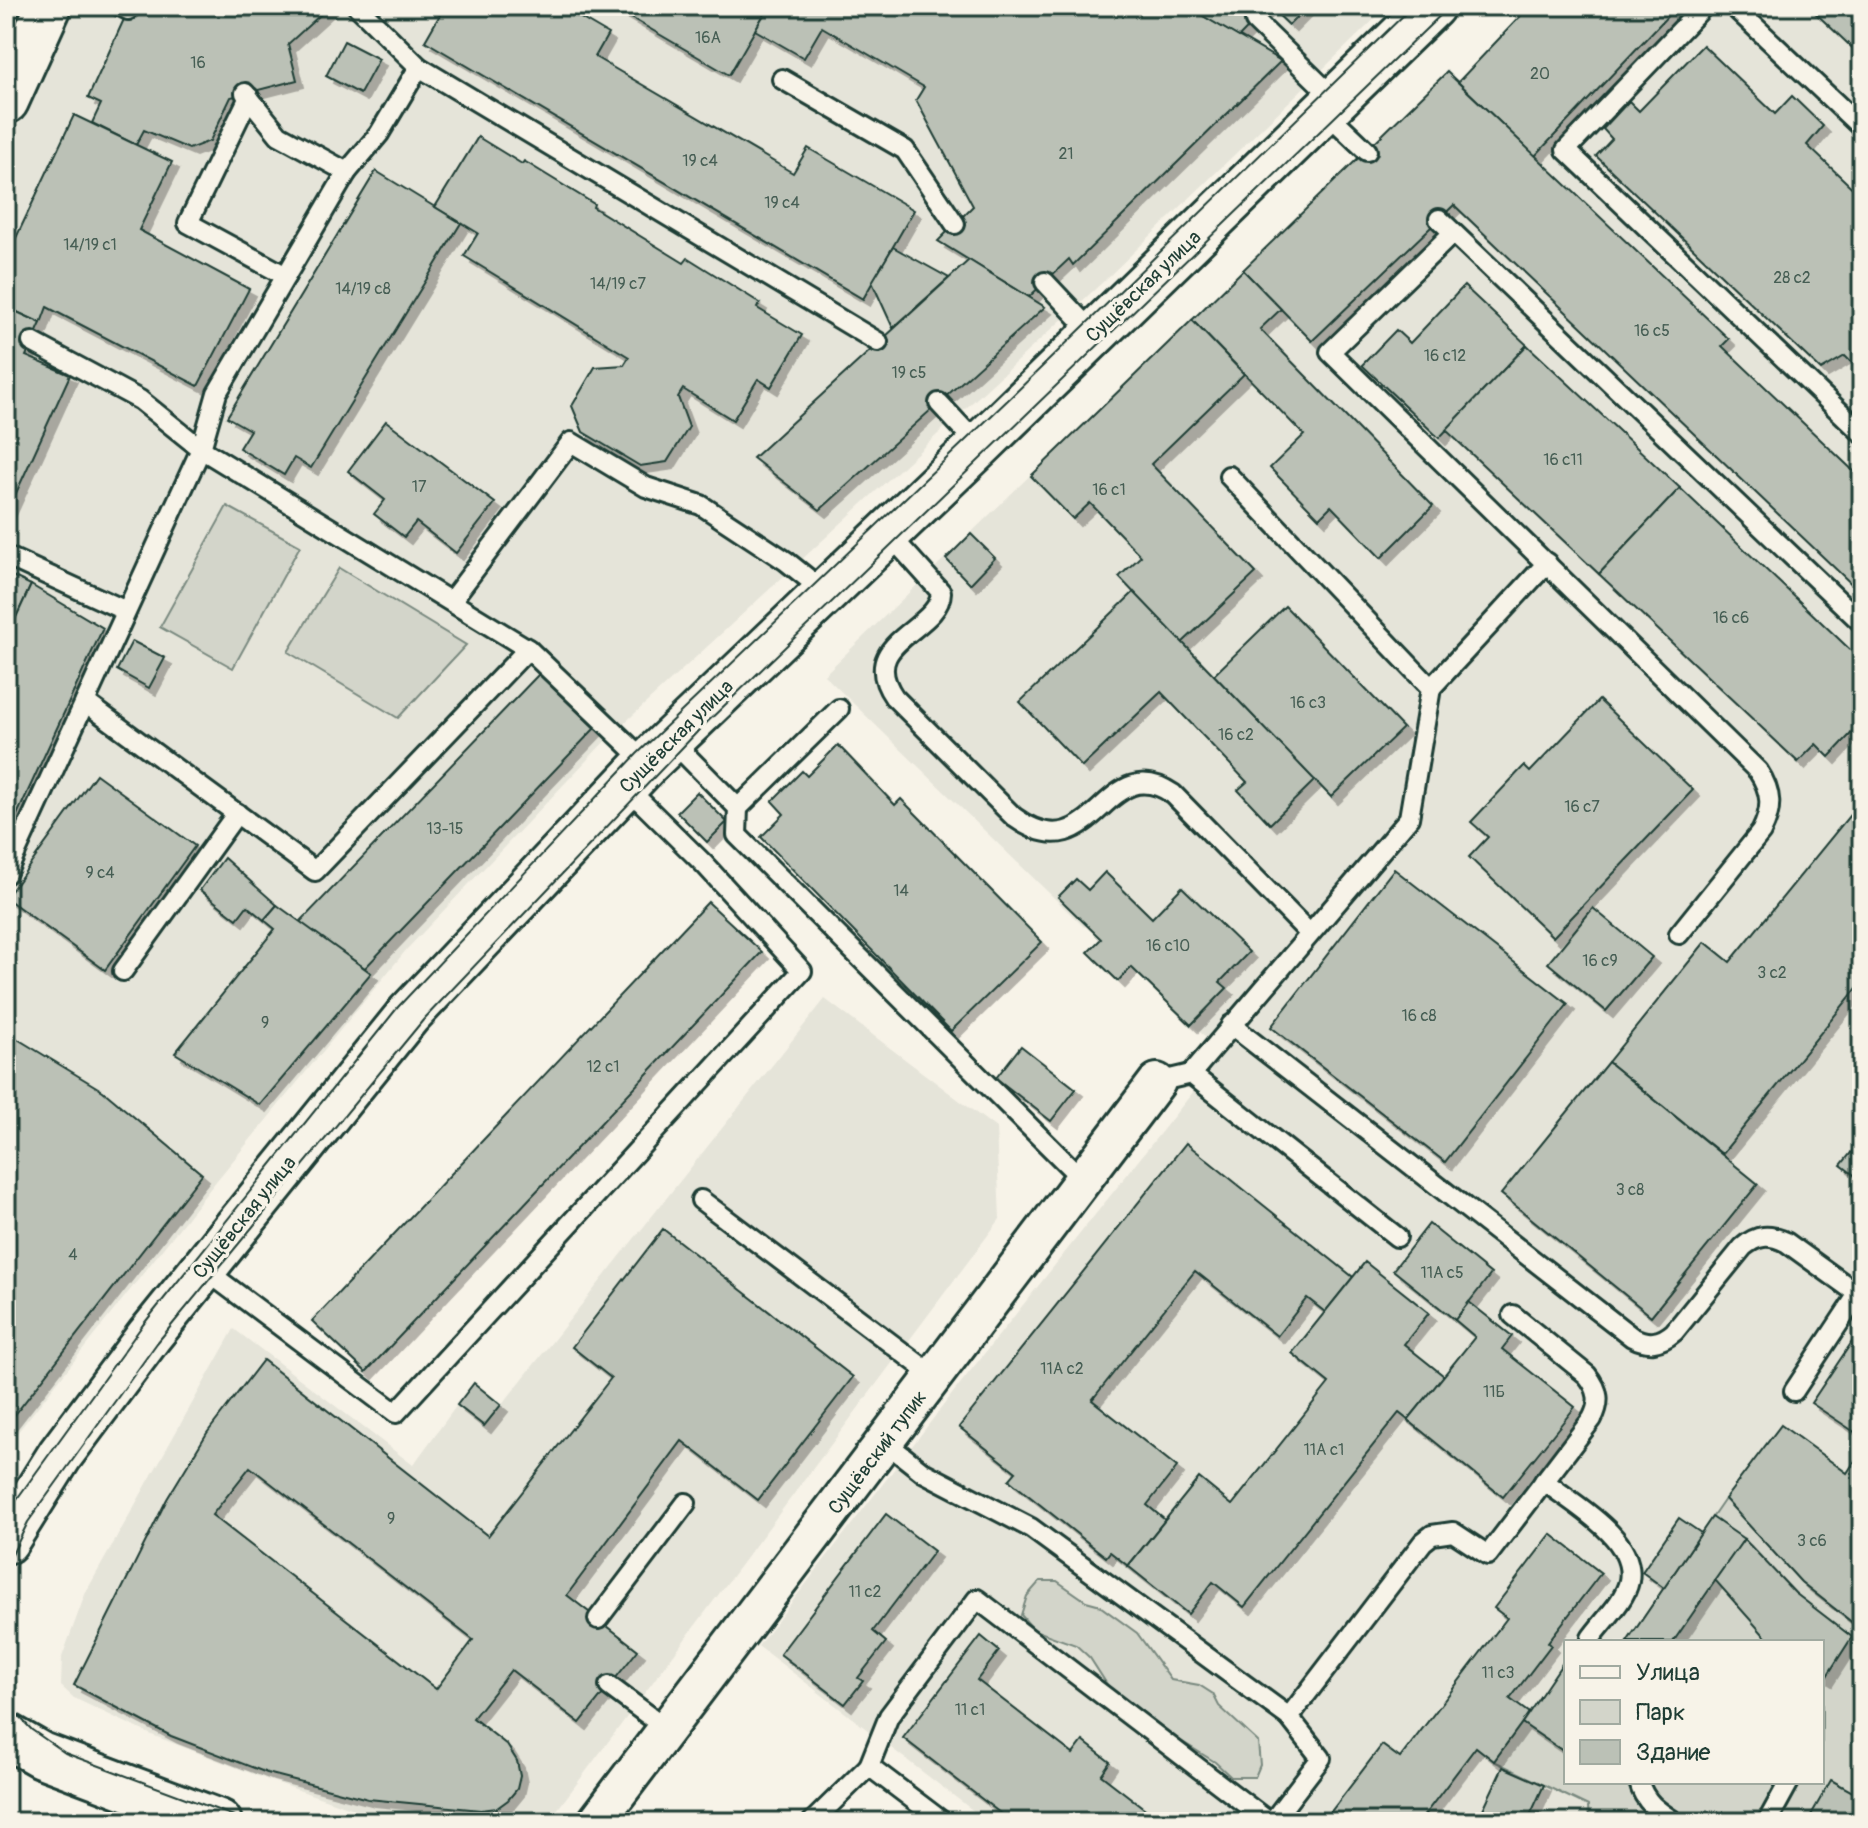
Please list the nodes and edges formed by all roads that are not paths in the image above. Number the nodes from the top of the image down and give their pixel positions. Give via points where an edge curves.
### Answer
1 (49, 6) edge
2 (357, 6) edge
3 (1432, 6) edge
4 (1704, 6) edge
5 (1733, 6) edge
6 (1255, 21) dead end
7 (419, 67) junction
8 (782, 79) dead end
9 (6, 101) edge
10 (1330, 105) junction
11 (1862, 128) edge
12 (1367, 151) dead end
13 (347, 172) junction
14 (1439, 219) dead end
15 (955, 224) dead end
16 (1453, 233) junction
17 (286, 276) junction
18 (1045, 282) dead end
19 (1094, 334) junction
20 (32, 342) dead end
21 (878, 342) dead end
22 (939, 403) dead end
23 (1862, 433) edge
24 (979, 446) junction
25 (201, 449) junction
26 (1229, 476) dead end
27 (887, 532) junction
28 (6, 556) edge
29 (1547, 563) junction
30 (825, 592) junction
31 (451, 601) junction
32 (126, 611) junction
33 (1862, 623) edge
34 (528, 649) junction
35 (1431, 688) junction
36 (85, 702) junction
37 (839, 709) dead end
38 (648, 763) junction
39 (738, 808) junction
40 (237, 813) junction
41 (6, 874) edge
42 (1309, 933) junction
43 (1679, 934) dead end
44 (123, 971) dead end
45 (1231, 1025) junction
46 (1174, 1078) junction
47 (1083, 1180) junction
48 (701, 1200) dead end
49 (1397, 1237) dead end
50 (202, 1268) junction
51 (1860, 1293) edge
52 (1513, 1315) dead end
53 (934, 1376) junction
54 (1794, 1391) dead end
55 (885, 1442) junction
56 (1544, 1481) junction
57 (686, 1503) dead end
58 (6, 1541) edge
59 (598, 1619) dead end
60 (1591, 1638) dead end
61 (609, 1686) dead end
62 (1289, 1717) junction
63 (667, 1729) junction
64 (6, 1735) edge
65 (869, 1766) junction
66 (1640, 1784) edge
67 (1788, 1784) edge
68 (219, 1822) edge
69 (596, 1822) edge
70 (812, 1822) edge
71 (943, 1822) edge
72 (1270, 1822) edge
73 (1675, 1822) edge
74 (1767, 1822) edge

1 - 9 street
2 - 7 lane
3 - 10 street, Сущёвская улица
4 - 23 lane via 1566,150
5 - 11 lane
6 - 10 lane
7 - 13 lane via 379,134
7 - 21 lane
8 - 15 lane via 905,150
10 - 12 lane
10 - 19 street, Сущёвская улица
13 - 17 lane
13 - 17 lane via 279,135 247,95 188,223
14 - 16 lane
16 - 29 lane via 1330,352
16 - 33 lane
17 - 25 lane via 217,393
18 - 19 lane
19 - 24 street, Сущёвская улица
20 - 25 lane via 140,400
22 - 24 lane
24 - 27 street, Сущёвская улица
25 - 31 lane
25 - 32 lane
26 - 35 lane
27 - 30 street, Сущёвская улица
27 - 42 lane via 941,592 937,605 887,658 886,685 1014,817 1044,833 1061,833 1077,828 1129,785 1160,785
28 - 32 lane
29 - 35 lane
29 - 43 lane via 1767,785 1769,817 1761,832
30 - 31 lane via 701,505 646,487 571,442
30 - 38 street, Сущёвская улица
31 - 34 lane
32 - 36 lane
34 - 38 lane
34 - 40 lane via 315,871
35 - 42 lane via 1409,818
36 - 40 lane
36 - 41 lane
37 - 39 lane
38 - 39 lane
38 - 50 street, Сущёвская улица via 409,1014
38 - 50 lane via 705,865 802,971 396,1413
39 - 47 lane via 737,835
40 - 44 lane
42 - 45 lane
45 - 46 lane
45 - 51 lane via 1642,1342 1654,1343 1674,1332 1743,1247 1763,1236 1786,1242
46 - 47 street, Сущёвский тупик
46 - 49 lane
47 - 53 street, Сущёвский тупик
48 - 53 lane
50 - 58 street, Сущёвская улица via 60,1455
51 - 54 lane
52 - 56 lane via 1587,1375 1598,1396 1592,1419
53 - 55 street, Сущёвский тупик
55 - 62 lane via 923,1472 1031,1528
55 - 63 street, Сущёвский тупик
56 - 60 lane via 1612,1534 1630,1565 1629,1583
56 - 62 lane via 1488,1555 1453,1532 1442,1531 1423,1542
57 - 59 lane
61 - 63 lane
62 - 72 lane via 1321,1758
63 - 69 street, Сущёвский тупик
64 - 68 street via 41,1755
65 - 70 lane
65 - 71 lane
65 - 72 lane via 889,1716 977,1599
66 - 73 lane via 1654,1808
67 - 74 lane

